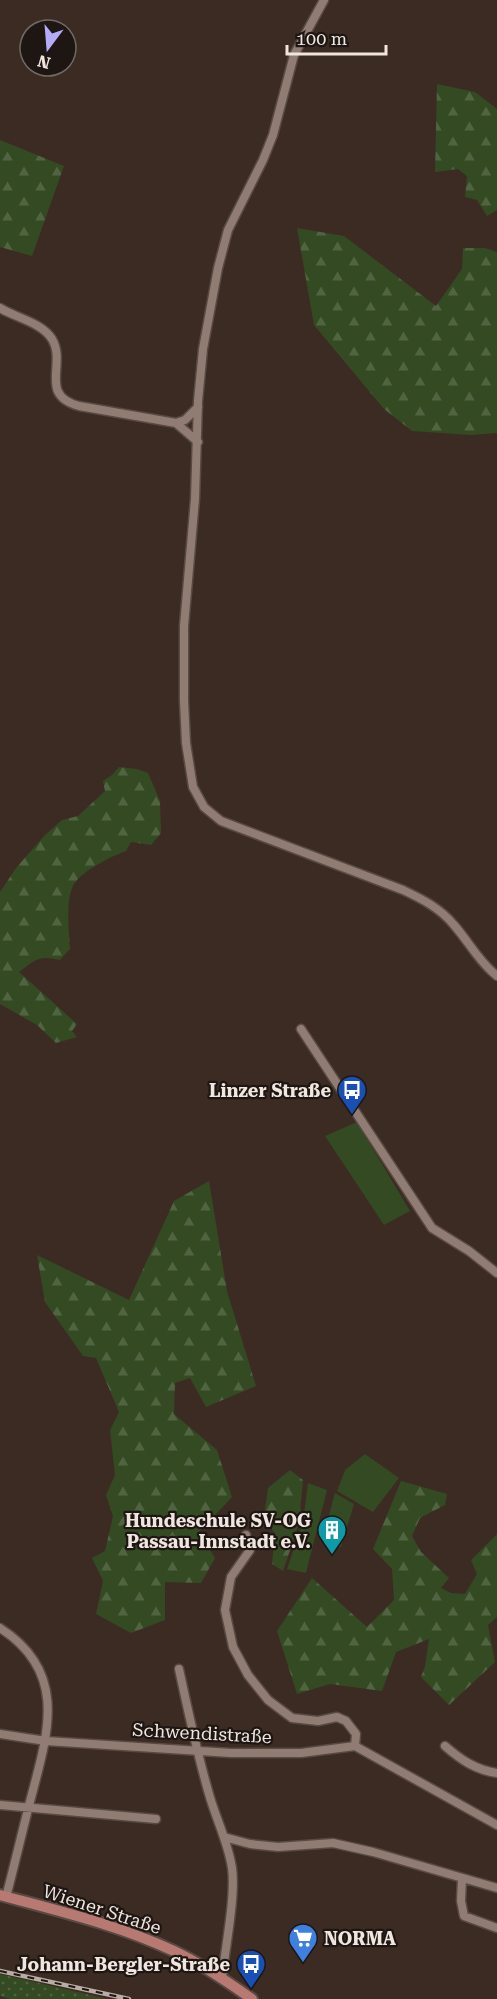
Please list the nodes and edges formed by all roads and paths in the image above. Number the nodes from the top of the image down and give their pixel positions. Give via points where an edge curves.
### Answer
1 (324, 0) edge
2 (0, 308) edge
3 (198, 407) junction
4 (176, 423) junction
5 (198, 442) junction
6 (497, 976) edge
7 (301, 1029) dead end
8 (497, 1273) edge
9 (246, 1535) dead end
10 (0, 1628) edge
11 (179, 1669) dead end
12 (0, 1734) edge
13 (46, 1741) junction
14 (355, 1746) junction
15 (445, 1746) dead end
16 (197, 1751) junction
17 (497, 1773) edge
18 (0, 1805) edge
19 (29, 1808) junction
20 (156, 1819) dead end
21 (497, 1825) edge
22 (224, 1837) junction
23 (462, 1879) junction
24 (497, 1888) edge
25 (3, 1896) edge
26 (497, 1928) edge
27 (222, 1978) junction
28 (252, 1999) edge

1 - 3 street via 294,55 273,135 225,239 203,349
2 - 4 street via 38,326 50,337 55,351 56,387 66,402
3 - 4 street
3 - 5 street
4 - 5 street
5 - 6 street via 183,666 189,769 198,798 213,815 230,824 431,904 453,923
7 - 8 street via 432,1228
9 - 14 street via 250,1550 231,1577 225,1610 233,1647 268,1700 292,1718 318,1721 337,1717 346,1721 356,1734
10 - 13 street via 25,1649 43,1676 48,1709
11 - 16 street
12 - 13 street, Schwendistraße
13 - 16 street, Schwendistraße
13 - 19 street
14 - 16 street, Schwendistraße via 301,1753
14 - 21 street
15 - 17 street via 461,1760
16 - 22 street
18 - 19 street
19 - 20 street
19 - 25 street
22 - 23 street via 278,1847 333,1843
22 - 27 street via 232,1870
23 - 24 street
23 - 26 street via 464,1916
25 - 27 main road, Wiener Straße via 143,1938
27 - 28 main road, Wiener Straße

